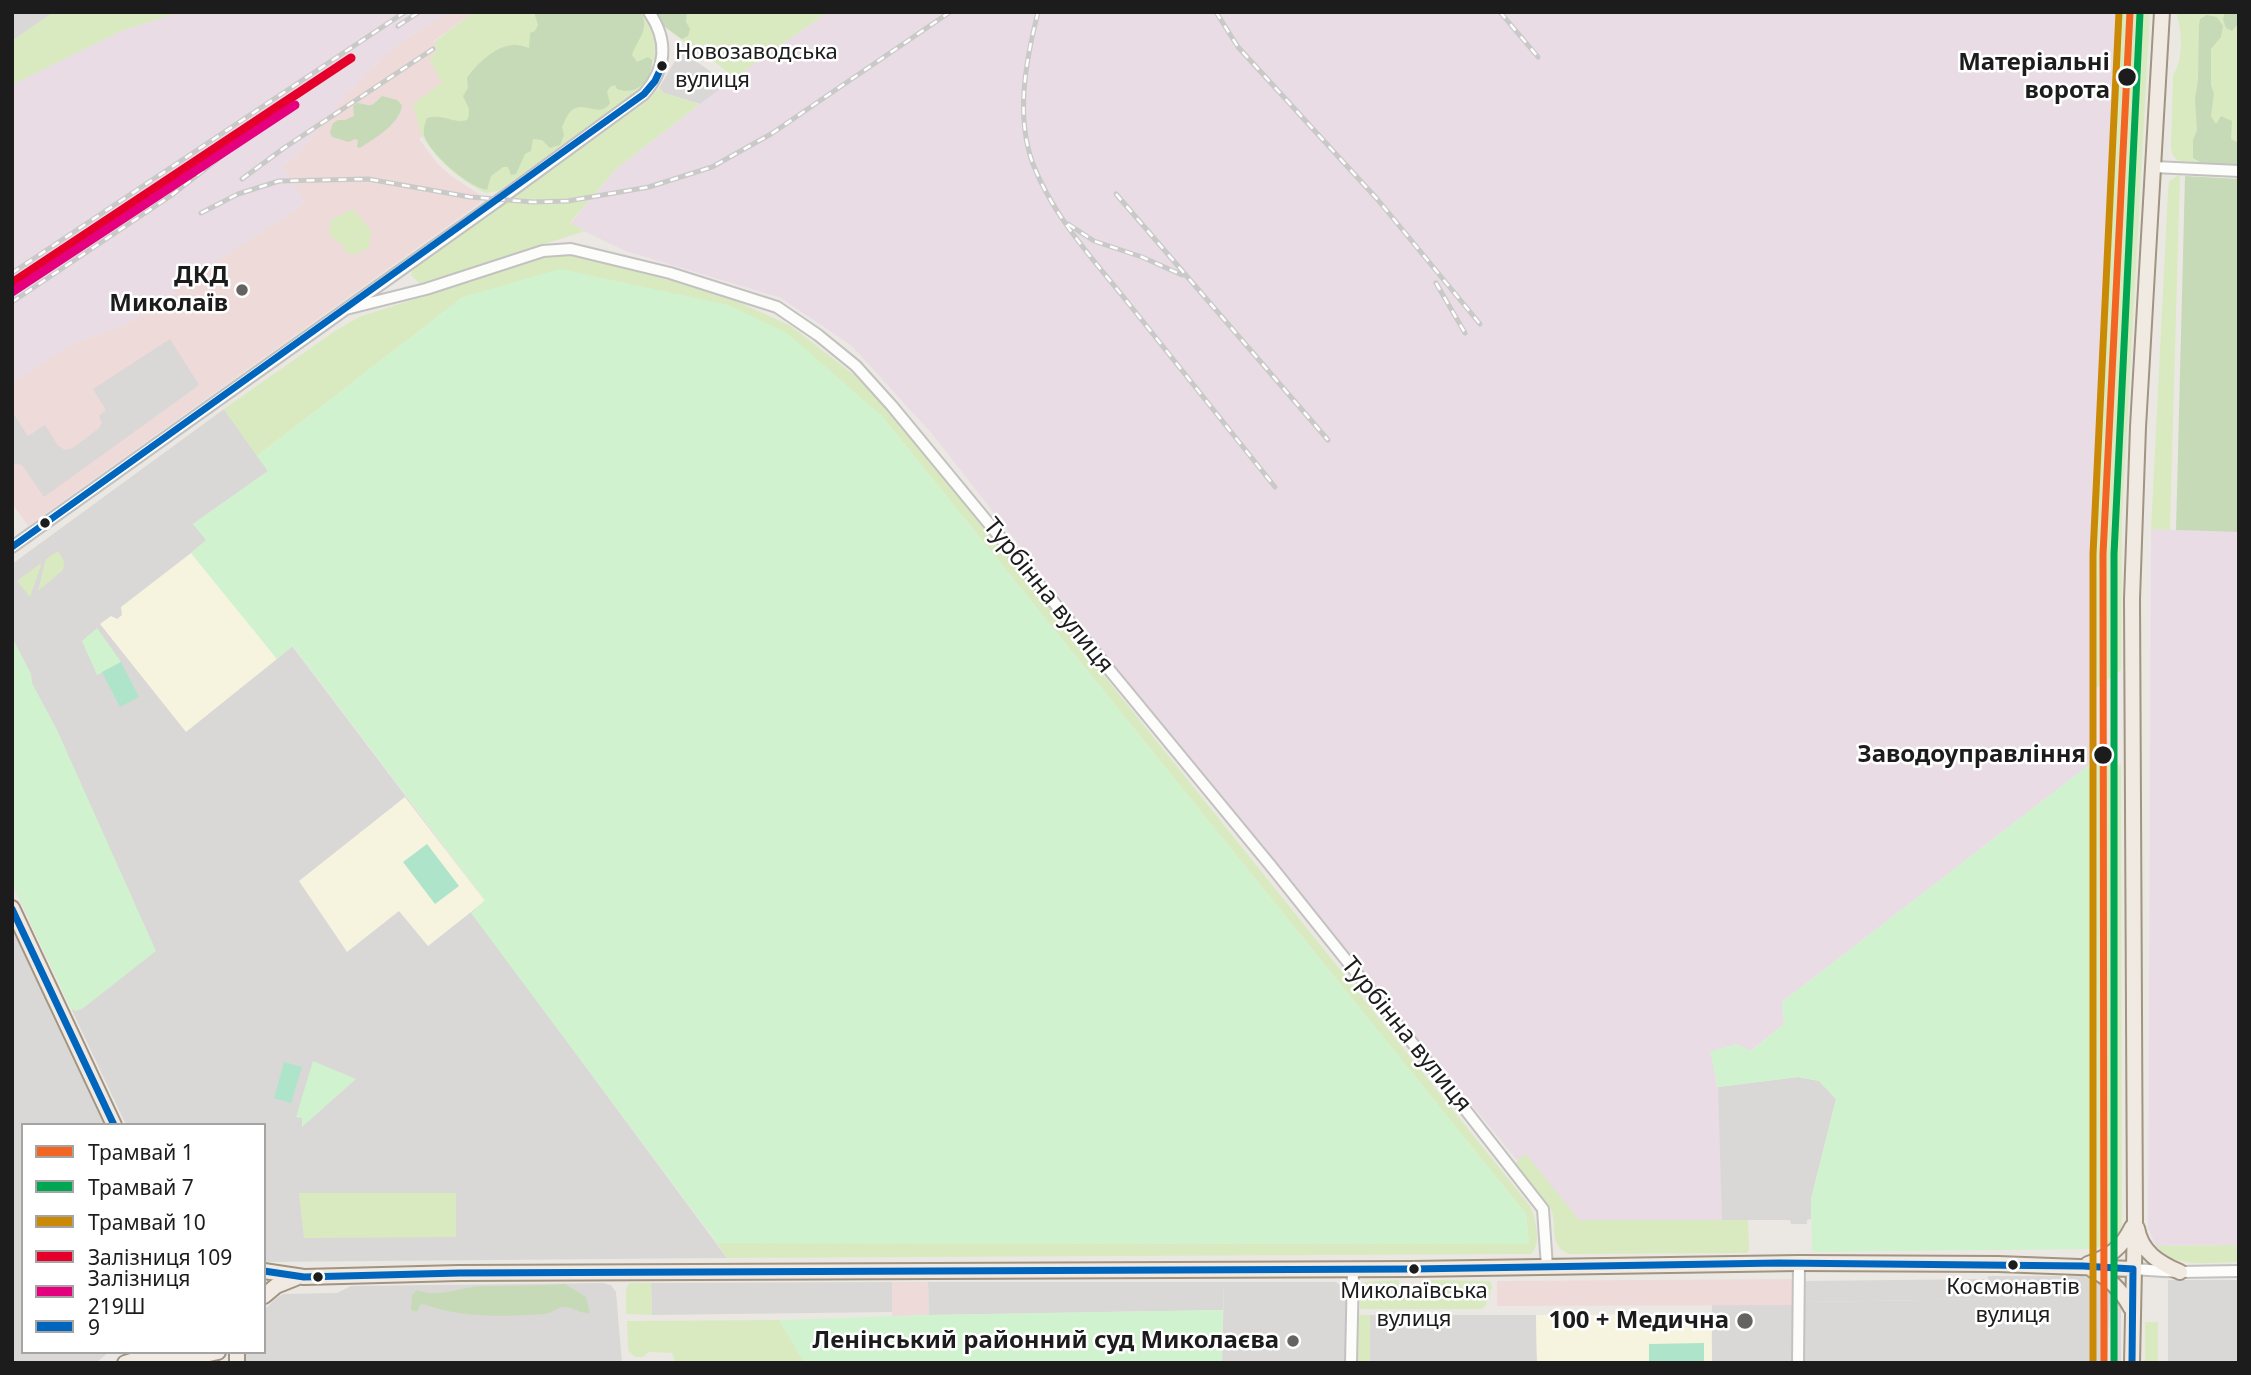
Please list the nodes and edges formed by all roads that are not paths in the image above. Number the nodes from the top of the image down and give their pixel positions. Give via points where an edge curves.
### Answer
1 (649, 12) edge
2 (2162, 12) edge
3 (2154, 167) junction
4 (2239, 171) edge
5 (346, 309) junction
6 (12, 547) edge
7 (12, 908) edge
8 (113, 1123) edge
9 (2135, 1220) junction
10 (1798, 1264) junction
11 (2083, 1266) junction
12 (1546, 1267) junction
13 (1353, 1269) junction
14 (2133, 1269) junction
15 (266, 1271) edge
16 (2239, 1271) edge
17 (2180, 1272) junction
18 (304, 1277) junction
19 (266, 1295) edge
20 (2132, 1309) junction
21 (180, 1354) edge
22 (210, 1354) edge
23 (125, 1363) edge
24 (205, 1363) edge
25 (1351, 1363) edge
26 (1798, 1363) edge
27 (2132, 1363) edge

1 - 5 street via 658,27 662,66 644,94
2 - 3 main road
3 - 4 street
3 - 9 main road via 2132,599
5 - 6 street
5 - 12 street, Турбінна вулиця via 543,251 571,248 777,307 818,335 856,366 892,406 1447,1085 1543,1209
7 - 8 main road
9 - 11 main road via 2117,1250
9 - 14 main road
9 - 17 main road via 2145,1249 2156,1261
10 - 11 main road
10 - 12 main road
10 - 26 street
11 - 14 main road
11 - 20 main road via 2110,1280
12 - 13 main road
13 - 18 main road
13 - 25 street
14 - 17 street
14 - 20 main road
15 - 18 main road
16 - 17 street
18 - 19 main road
20 - 27 main road
21 - 22 main road
21 - 23 main road via 151,1355
21 - 24 main road

